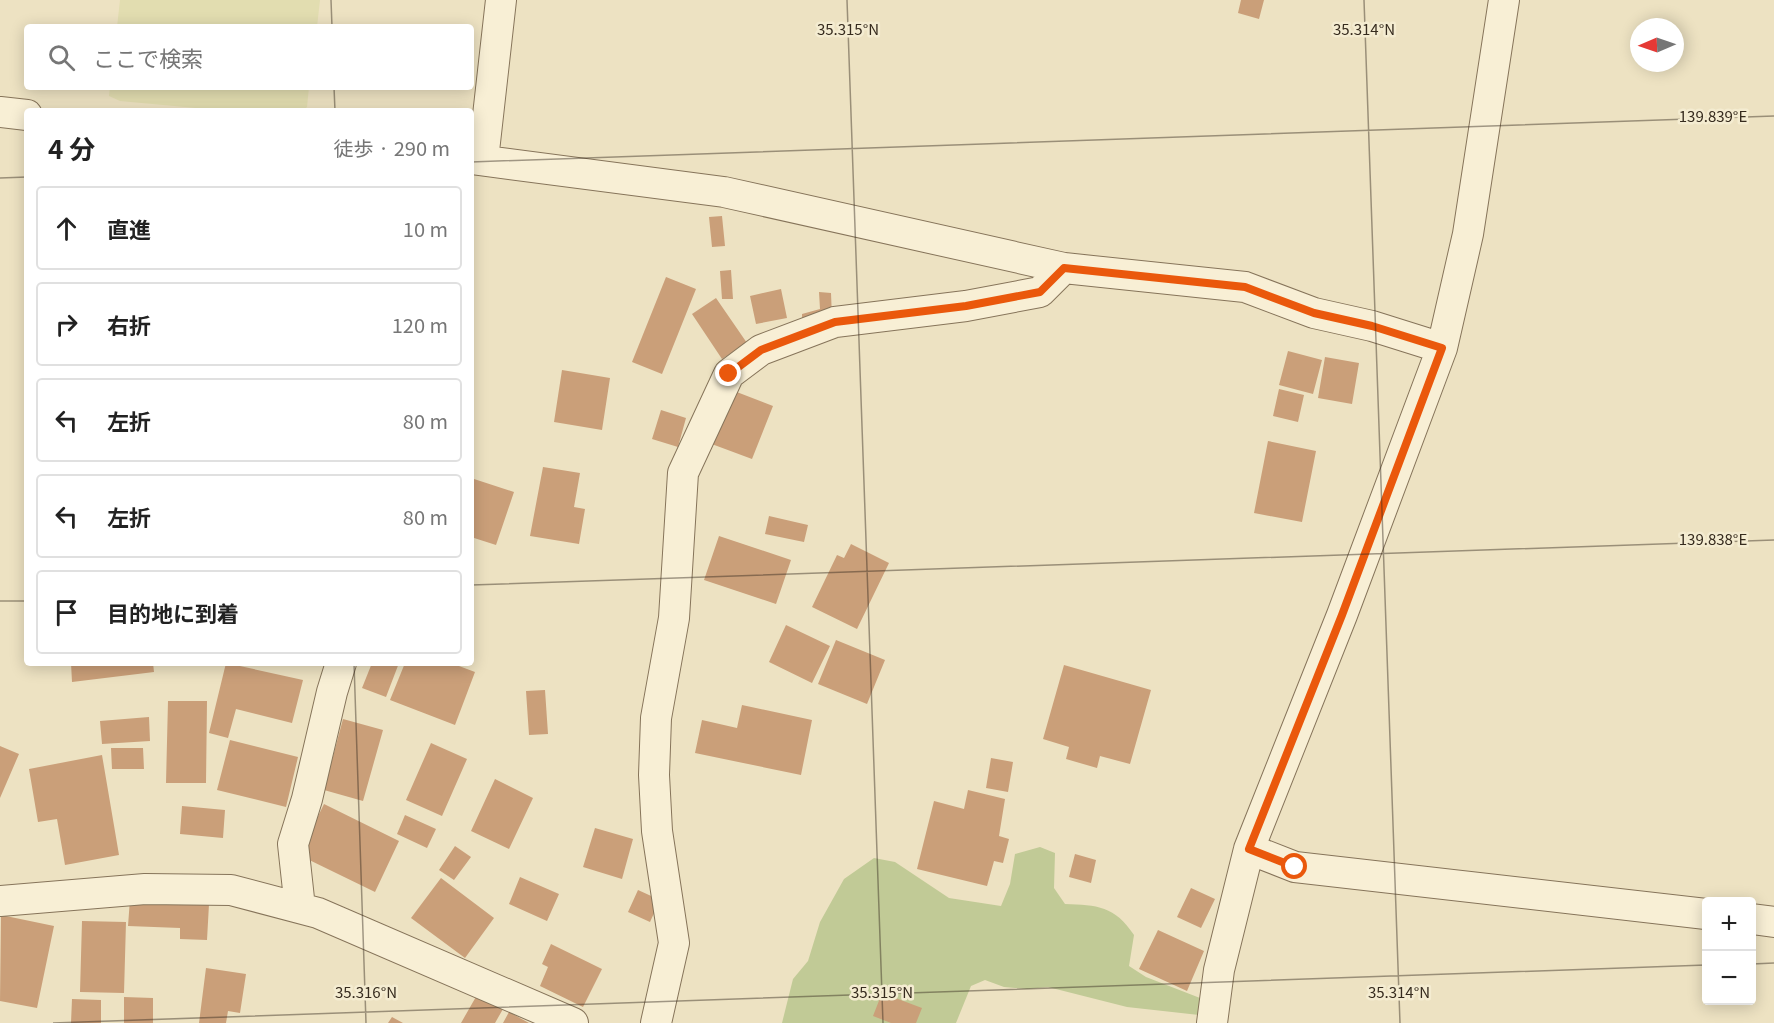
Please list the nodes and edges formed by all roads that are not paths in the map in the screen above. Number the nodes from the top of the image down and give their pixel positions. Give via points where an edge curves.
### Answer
1 (501, 0) edge
2 (1504, 0) edge
3 (0, 112) edge
4 (24, 115) edge
5 (477, 160) edge
6 (1064, 268) junction
7 (1442, 348) junction
8 (340, 666) edge
9 (1249, 849) junction
10 (0, 901) edge
11 (300, 908) junction
12 (1702, 913) edge
13 (1756, 920) edge
14 (1774, 922) edge
15 (573, 1023) edge
16 (656, 1023) edge
17 (1212, 1023) edge

1 - 5 street
2 - 7 street via 1468,234
3 - 4 street
5 - 6 street via 724,192
6 - 7 street via 1245,287 1314,313
6 - 16 street via 1040,292 966,306 835,322 761,350 729,374 684,473 674,618 656,718 657,831 674,943
7 - 9 street
8 - 11 street via 292,844
9 - 12 street via 1295,867
9 - 17 street via 1220,970
10 - 11 street via 145,889 231,890
11 - 15 street
13 - 14 street

